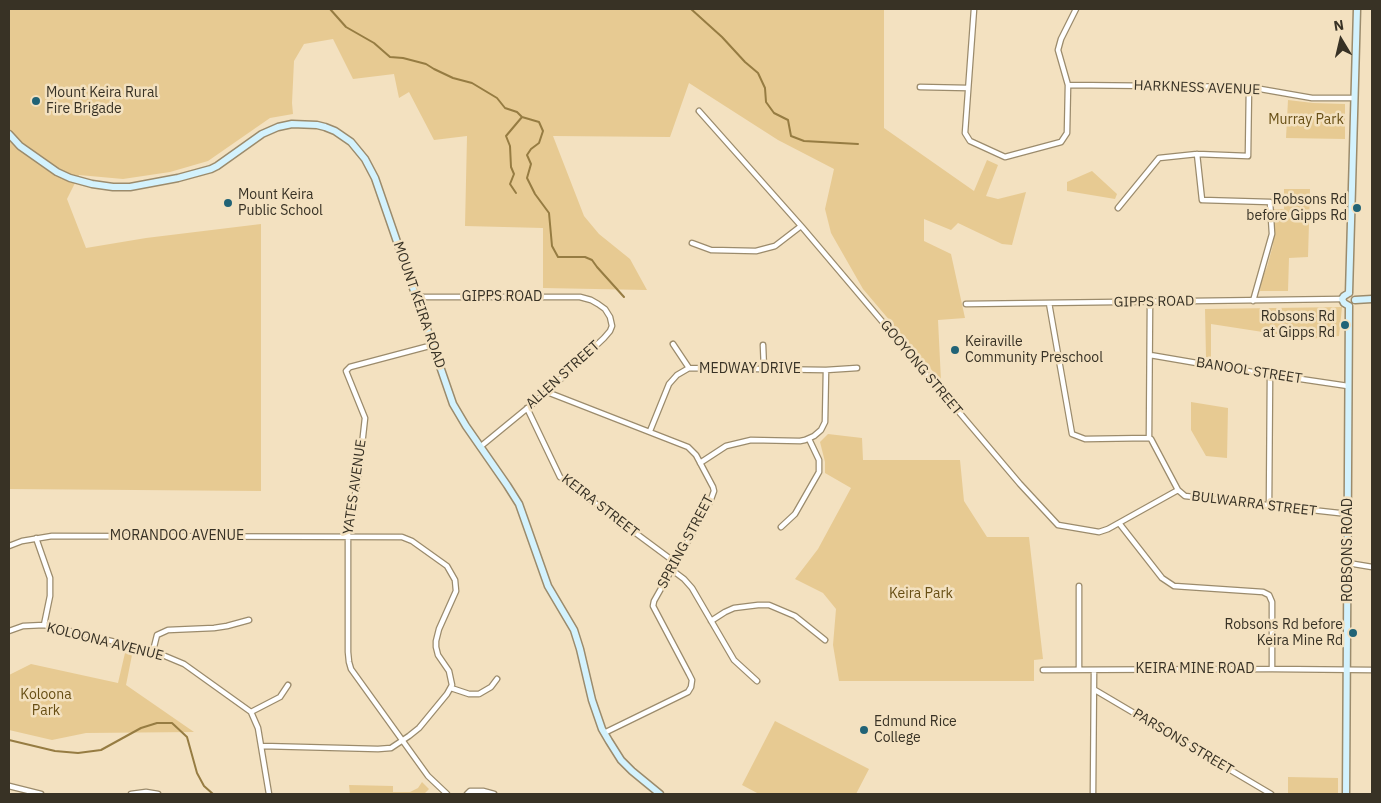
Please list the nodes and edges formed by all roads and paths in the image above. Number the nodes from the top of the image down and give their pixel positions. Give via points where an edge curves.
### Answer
1 (1076, 9) edge
2 (1357, 9) edge
3 (975, 10) edge
4 (1068, 85) junction
5 (920, 87) dead end
6 (1249, 87) junction
7 (968, 88) junction
8 (1354, 98) junction
9 (699, 111) dead end
10 (9, 134) edge
11 (1197, 154) junction
12 (1118, 208) dead end
13 (801, 226) junction
14 (692, 244) dead end
15 (1349, 293) junction
16 (417, 297) junction
17 (587, 298) joint
18 (1342, 299) junction
19 (1355, 300) junction
20 (1372, 300) edge
21 (1150, 302) junction
22 (1254, 302) junction
23 (1049, 303) junction
24 (966, 304) dead end
25 (1349, 306) junction
26 (672, 344) dead end
27 (433, 345) junction
28 (763, 345) dead end
29 (1150, 354) junction
30 (689, 368) junction
31 (857, 368) dead end
32 (764, 369) junction
33 (826, 370) junction
34 (1270, 375) junction
35 (1348, 386) junction
36 (547, 392) junction
37 (527, 408) junction
38 (650, 431) junction
39 (1149, 438) junction
40 (809, 439) junction
41 (480, 447) junction
42 (700, 463) junction
43 (1178, 490) junction
44 (1270, 507) junction
45 (1348, 514) junction
46 (1119, 523) junction
47 (781, 527) dead end
48 (347, 537) junction
49 (36, 538) junction
50 (9, 546) edge
51 (676, 563) junction
52 (1348, 564) junction
53 (1372, 567) edge
54 (672, 570) junction
55 (1079, 586) dead end
56 (249, 620) dead end
57 (711, 620) junction
58 (44, 625) junction
59 (9, 631) edge
60 (825, 640) dead end
61 (153, 651) junction
62 (1079, 669) junction
63 (1272, 669) junction
64 (1043, 670) dead end
65 (1094, 670) junction
66 (1348, 670) junction
67 (1372, 670) edge
68 (497, 679) dead end
69 (757, 681) dead end
70 (288, 685) dead end
71 (451, 688) junction
72 (1095, 690) junction
73 (251, 712) junction
74 (604, 733) junction
75 (403, 741) junction
76 (262, 746) junction
77 (9, 786) edge
78 (31, 793) edge
79 (41, 794) edge
80 (131, 794) edge
81 (158, 794) edge
82 (269, 794) edge
83 (447, 794) edge
84 (467, 794) edge
85 (494, 794) edge
86 (660, 794) edge
87 (1093, 794) edge
88 (1271, 794) edge
89 (1346, 794) edge

1 - 4 street via 1058,50
2 - 8 main road
3 - 7 street
4 - 6 street, HARKNESS AVENUE
4 - 7 street via 1067,133 1061,142 1005,157 970,141 965,133
5 - 7 street
6 - 8 street, HARKNESS AVENUE via 1312,98
6 - 11 street via 1248,156
8 - 15 main road
9 - 13 street, GOOYONG STREET
10 - 16 main road, MOUNT KEIRA ROAD via 20,146 70,178 92,184 130,187 211,170 262,134 278,127 292,124 326,127 351,142 370,167
11 - 12 street via 1159,158
11 - 22 street via 1202,200 1270,202 1272,234
13 - 14 street via 781,242 761,250 711,250
13 - 46 street, GOOYONG STREET via 1058,525 1099,532
15 - 18 main road
15 - 19 main road
16 - 17 street, GIPPS ROAD
16 - 27 main road, MOUNT KEIRA ROAD
17 - 36 street, ALLEN STREET via 607,312 612,326 610,331
18 - 22 street, GIPPS ROAD
18 - 25 main road
19 - 20 main road
19 - 25 main road
21 - 22 street, GIPPS ROAD
21 - 23 street, GIPPS ROAD
21 - 29 street, BULWARRA STREET
23 - 24 street, GIPPS ROAD
23 - 39 street via 1072,434 1085,439
25 - 35 main road, ROBSONS ROAD
26 - 30 street
27 - 41 main road, MOUNT KEIRA ROAD via 453,404
27 - 48 street, YATES AVENUE via 347,370 365,418 360,470
28 - 32 street
29 - 34 street, BANOOL STREET
29 - 39 street, BULWARRA STREET
30 - 32 street, MEDWAY DRIVE
30 - 38 street, MEDWAY DRIVE via 677,374 669,384
31 - 33 street, MEDWAY DRIVE
32 - 33 street, MEDWAY DRIVE
33 - 40 street via 825,422
34 - 35 street, BANOOL STREET
34 - 44 street
35 - 45 main road, ROBSONS ROAD
36 - 37 street, ALLEN STREET
36 - 38 street, SPRING STREET
37 - 41 street, ALLEN STREET
37 - 51 street, KEIRA STREET via 560,477
38 - 42 street, SPRING STREET via 688,447
39 - 43 street, BULWARRA STREET
40 - 42 street via 751,440 726,446
40 - 47 street via 819,460 819,472 795,514
41 - 74 main road, MOUNT KEIRA ROAD via 519,504 548,586 574,630
42 - 51 street, SPRING STREET via 714,491
43 - 44 street, BULWARRA STREET via 1185,496
43 - 46 street, GOOYONG STREET
44 - 45 street, BULWARRA STREET
45 - 52 main road, ROBSONS ROAD
46 - 63 street via 1162,578 1174,586 1269,595 1272,602
48 - 49 street, MORANDOO AVENUE
48 - 71 street, MORANDOO AVENUE via 407,538 443,562 450,571 456,591 439,629 436,647 449,672
48 - 75 street, YATES AVENUE via 349,662
49 - 50 street, MORANDOO AVENUE
49 - 58 street via 50,578
51 - 54 street, SPRING STREET
52 - 53 street
52 - 66 main road, ROBSONS ROAD
54 - 57 street via 692,588
54 - 74 street, SPRING STREET via 654,601 653,609 692,680 691,687 688,692
55 - 62 street
56 - 61 street via 214,628 168,630 157,636
57 - 60 street via 734,608 769,605 795,616
57 - 69 street via 734,660
58 - 59 street, KOLOONA AVENUE via 23,626
58 - 61 street, KOLOONA AVENUE
61 - 73 street, KOLOONA AVENUE via 184,664
62 - 64 street, KEIRA MINE ROAD
62 - 65 street, KEIRA MINE ROAD
63 - 65 street, KEIRA MINE ROAD
63 - 66 street, KEIRA MINE ROAD
65 - 72 street
66 - 67 street, KEIRA MINE ROAD
66 - 89 main road, ROBSONS ROAD
68 - 71 street via 479,694
70 - 73 street via 280,697
71 - 75 street via 419,728
72 - 87 street
72 - 88 street, PARSONS STREET
73 - 76 street
74 - 86 main road, MOUNT KEIRA ROAD via 621,760
75 - 76 street via 391,748 378,749
75 - 83 street, YATES AVENUE via 428,776
76 - 82 street
77 - 78 street
78 - 79 street
80 - 81 street
84 - 85 street via 470,791

